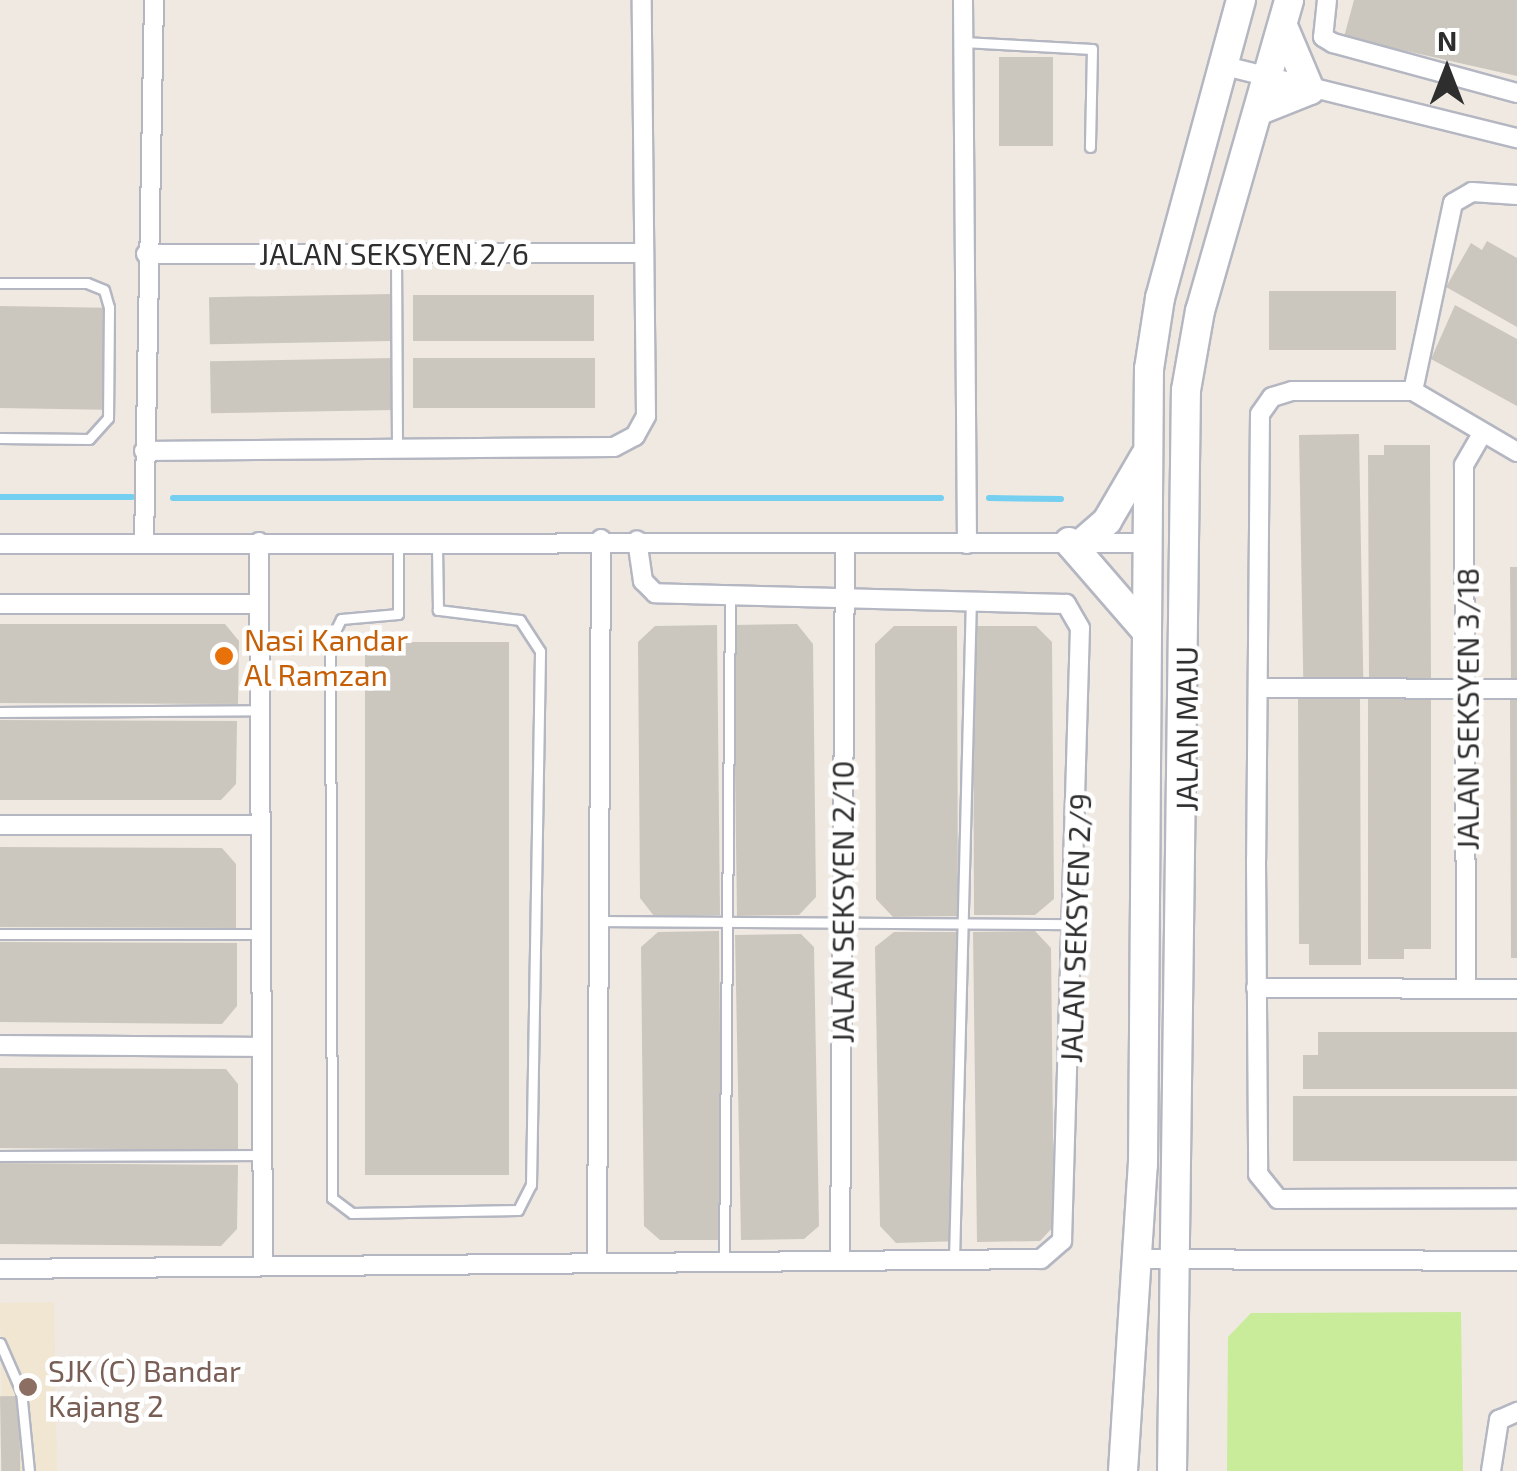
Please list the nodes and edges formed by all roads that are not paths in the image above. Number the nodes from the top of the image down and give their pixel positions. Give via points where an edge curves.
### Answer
1 (154, 0) edge
2 (642, 0) edge
3 (963, 0) edge
4 (1241, 0) edge
5 (1327, 0) edge
6 (1286, 13) edge
7 (963, 42) junction
8 (1225, 66) junction
9 (1270, 79) junction
10 (1310, 90) junction
11 (1517, 93) edge
12 (1260, 110) junction
13 (1517, 138) edge
14 (1090, 147) dead end
15 (1517, 195) edge
16 (643, 252) junction
17 (396, 253) junction
18 (146, 254) junction
19 (0, 282) edge
20 (1413, 390) junction
21 (1482, 434) junction
22 (0, 438) edge
23 (397, 447) junction
24 (144, 450) junction
25 (1148, 450) junction
26 (1517, 452) edge
27 (1186, 458) junction
28 (601, 539) junction
29 (437, 540) junction
30 (637, 540) junction
31 (398, 541) junction
32 (259, 542) junction
33 (1076, 542) junction
34 (844, 543) junction
35 (1147, 543) junction
36 (0, 544) edge
37 (144, 544) junction
38 (967, 544) junction
39 (730, 596) junction
40 (844, 597) junction
41 (971, 598) junction
42 (0, 604) edge
43 (259, 604) junction
44 (1186, 618) junction
45 (1146, 632) junction
46 (1258, 688) junction
47 (1468, 688) junction
48 (1517, 688) edge
49 (260, 710) junction
50 (0, 712) edge
51 (0, 825) edge
52 (260, 826) junction
53 (598, 921) junction
54 (964, 924) junction
55 (1076, 924) junction
56 (728, 925) junction
57 (840, 926) junction
58 (0, 934) edge
59 (261, 934) junction
60 (1256, 988) junction
61 (1466, 988) junction
62 (1517, 989) edge
63 (0, 1045) edge
64 (262, 1047) junction
65 (262, 1155) junction
66 (0, 1156) edge
67 (1517, 1198) edge
68 (597, 1259) junction
69 (1136, 1259) junction
70 (954, 1260) junction
71 (724, 1261) junction
72 (840, 1261) junction
73 (1178, 1261) junction
74 (1517, 1261) edge
75 (262, 1264) junction
76 (0, 1269) edge
77 (0, 1343) edge
78 (1517, 1412) edge
79 (29, 1471) edge
80 (1123, 1471) edge
81 (1172, 1471) edge
82 (1490, 1471) edge

1 - 18 street
2 - 16 street
3 - 7 street
4 - 8 street, JALAN MAJU
5 - 11 street via 1323,37 1333,43
6 - 9 street, JALAN MAJU
6 - 10 street
7 - 14 lane via 1092,48
7 - 38 street
8 - 9 street
8 - 25 street, JALAN MAJU via 1160,298
9 - 10 street
9 - 12 street, JALAN MAJU
10 - 12 street
10 - 13 street
12 - 27 street, JALAN MAJU via 1200,311 1186,390
15 - 20 street via 1472,192 1453,203
16 - 17 street, JALAN SEKSYEN 2/6
16 - 23 street via 646,416 636,436 614,446
17 - 18 street, JALAN SEKSYEN 2/6
17 - 23 lane
18 - 24 street
19 - 22 lane via 87,283 104,290 109,307 108,418 89,438
20 - 21 street
20 - 46 street via 1292,391 1272,397 1260,414
21 - 26 street
21 - 47 street, JALAN SEKSYEN 3/18 via 1464,464
23 - 24 street
24 - 37 street
25 - 33 street via 1107,521
25 - 35 street, JALAN MAJU
27 - 35 street
27 - 44 street, JALAN MAJU
28 - 29 street
28 - 30 street
28 - 53 street
29 - 31 street
29 - 31 lane via 438,610 520,620 540,651 530,1185 518,1210 352,1213 332,1198 330,642 341,619 398,614
30 - 34 street
30 - 39 street via 643,581 654,593
31 - 32 street
32 - 37 street
32 - 43 street
33 - 35 street
33 - 38 street
33 - 45 street
34 - 38 street
34 - 40 street, JALAN SEKSYEN 2/10
35 - 44 street
35 - 45 street, JALAN MAJU
36 - 37 street
39 - 40 street
39 - 56 lane
40 - 41 street
40 - 57 street, JALAN SEKSYEN 2/10
41 - 54 lane
41 - 55 street, JALAN SEKSYEN 2/9 via 1066,604 1080,628
42 - 43 street
43 - 49 street
44 - 73 street, JALAN MAJU
45 - 69 street, JALAN MAJU
46 - 47 street
46 - 60 street
47 - 48 street
47 - 61 street, JALAN SEKSYEN 3/18
49 - 50 lane
49 - 52 street
51 - 52 street
52 - 59 street
53 - 56 lane
53 - 68 street
54 - 55 lane
54 - 57 lane
54 - 70 lane
55 - 70 street, JALAN SEKSYEN 2/9 via 1066,1219 1053,1251 1042,1259
56 - 57 lane
56 - 71 lane
57 - 72 street, JALAN SEKSYEN 2/10
58 - 59 lane
59 - 64 street
60 - 61 street
60 - 67 street via 1258,1174 1278,1198
61 - 62 street
63 - 64 street
64 - 65 street
65 - 66 lane
65 - 75 street
68 - 71 street
68 - 75 street
69 - 73 street
69 - 80 street, JALAN MAJU
70 - 72 street
71 - 72 street
73 - 74 street
73 - 81 street, JALAN MAJU
75 - 76 street
77 - 79 lane via 21,1391
78 - 82 street via 1499,1420

